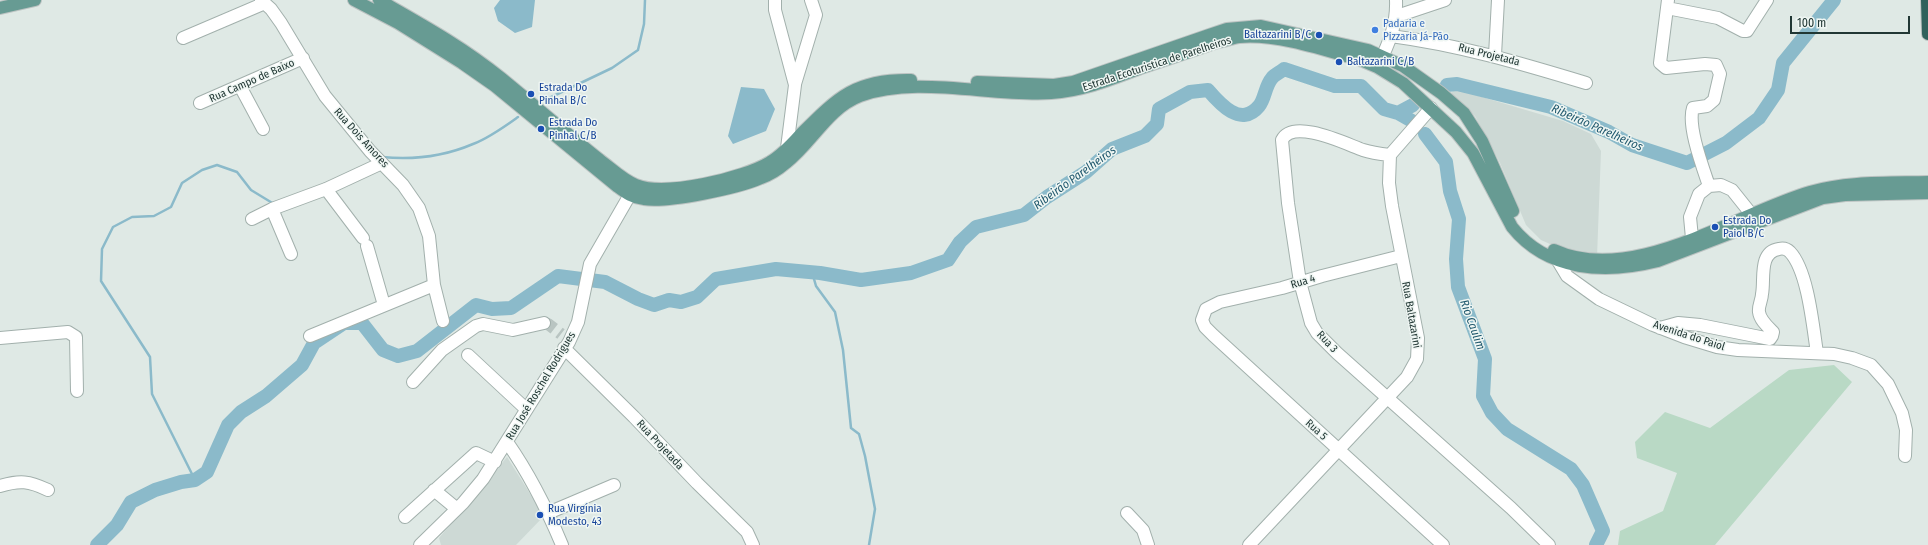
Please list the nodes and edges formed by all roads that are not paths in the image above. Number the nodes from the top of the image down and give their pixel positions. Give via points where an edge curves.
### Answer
1 (35, 0) edge
2 (354, 0) edge
3 (379, 0) edge
4 (775, 0) edge
5 (811, 0) edge
6 (1396, 0) edge
7 (1445, 0) edge
8 (1498, 0) edge
9 (1767, 0) edge
10 (1927, 0) edge
11 (263, 1) edge
12 (1667, 4) edge
13 (0, 8) edge
14 (1397, 16) junction
15 (1928, 34) edge
16 (183, 38) dead end
17 (1390, 38) junction
18 (1495, 56) junction
19 (303, 58) junction
20 (1384, 62) junction
21 (1586, 83) dead end
22 (1428, 84) junction
23 (795, 85) junction
24 (240, 86) junction
25 (1414, 94) junction
26 (200, 103) dead end
27 (1431, 108) junction
28 (1468, 120) junction
29 (263, 129) dead end
30 (1456, 132) junction
31 (787, 148) junction
32 (1390, 155) junction
33 (382, 163) junction
34 (1928, 182) edge
35 (1708, 186) junction
36 (326, 189) junction
37 (632, 190) junction
38 (1928, 193) edge
39 (272, 209) junction
40 (1752, 215) junction
41 (252, 220) dead end
42 (1692, 238) junction
43 (291, 254) dead end
44 (1401, 256) junction
45 (1558, 261) junction
46 (1300, 282) junction
47 (434, 285) junction
48 (384, 305) junction
49 (1206, 309) joint
50 (443, 321) dead end
51 (544, 323) dead end
52 (1660, 328) junction
53 (310, 336) dead end
54 (0, 338) edge
55 (565, 340) junction
56 (1817, 353) junction
57 (468, 355) dead end
58 (414, 382) dead end
59 (77, 392) dead end
60 (1386, 398) junction
61 (526, 409) junction
62 (507, 442) junction
63 (1338, 450) junction
64 (1905, 456) dead end
65 (495, 462) junction
66 (614, 485) dead end
67 (0, 486) edge
68 (48, 490) dead end
69 (434, 490) junction
70 (457, 510) junction
71 (548, 513) junction
72 (1127, 513) dead end
73 (405, 517) dead end
74 (751, 544) edge
75 (420, 545) edge
76 (562, 545) edge
77 (1148, 545) edge
78 (1249, 545) edge
79 (1443, 545) edge
80 (1549, 545) edge

1 - 13 main road
2 - 37 main road, Estrada Ecoturistica de Parelheiros via 405,27 490,82
3 - 37 main road, Estrada Ecoturistica de Parelheiros via 476,58
4 - 23 street via 775,10
5 - 23 street via 816,15
6 - 14 street
7 - 14 street
8 - 18 street
9 - 12 street via 1747,31 1718,18
10 - 15 highway
11 - 16 street
11 - 19 street, Rua Dois Amores
12 - 35 street via 1660,63 1666,68 1716,65 1720,74 1714,100 1707,106 1693,108 1691,114 1695,142
14 - 17 street
17 - 18 street, Rua Projetada via 1436,42
17 - 20 street
18 - 21 street, Rua Projetada
19 - 24 street, Rua Campo de Baixo
19 - 33 street, Rua Dois Amores via 325,96
20 - 22 main road, Estrada Ecoturistica de Parelheiros
20 - 25 main road, Estrada Ecoturistica de Parelheiros
20 - 31 main road, Estrada Ecoturistica de Parelheiros via 1368,50 1262,26 1227,30 1092,77 1054,86 892,80 876,83 847,93 822,112
20 - 37 main road, Estrada Ecoturistica de Parelheiros via 1358,60 1277,39 1240,37 1211,44 1092,86 1067,92 1030,93 913,87 884,89 860,96 846,104 827,118 786,163 762,178 668,199 645,199
22 - 25 main road via 1421,86
22 - 28 main road, Estrada Ecoturistica de Parelheiros via 1464,113
23 - 31 street
24 - 26 street, Rua Campo de Baixo
24 - 29 street
25 - 27 main road, Estrada Ecoturistica de Parelheiros
27 - 30 main road, Estrada Ecoturistica de Parelheiros
27 - 32 street
28 - 30 main road via 1466,127
28 - 42 main road, Estrada Ecoturistica de Parelheiros via 1482,141 1520,225 1546,247 1583,258 1625,259
30 - 45 main road, Estrada Ecoturistica de Parelheiros via 1474,153 1512,227 1531,246
31 - 37 main road, Estrada Ecoturistica de Parelheiros via 758,169 724,179 664,190
32 - 44 street, Rua Baltazarini via 1389,183
32 - 46 street, Rua 3 via 1373,153 1312,133 1294,131 1284,136 1282,144
33 - 36 street
33 - 47 street, Rua Dois Amores via 403,185 421,212 430,244
34 - 40 main road, Estrada Ecoturistica de Parelheiros via 1828,187
35 - 40 street via 1721,185 1732,190
35 - 42 street via 1699,194 1690,217
36 - 39 street
36 - 48 street via 365,242
37 - 55 street, Rua José Roschel Rodrigues via 595,254 586,278 578,322
38 - 45 main road, Estrada Ecoturistica de Parelheiros via 1823,198 1658,261 1636,266 1595,268
39 - 41 street
39 - 43 street
40 - 42 main road, Estrada Ecoturistica de Parelheiros
44 - 46 street, Rua 4
44 - 60 street, Rua Baltazarini via 1419,348 1413,369
45 - 52 street, Avenida do Paiol via 1568,276 1586,291
46 - 49 street, Rua 4 via 1220,302
46 - 60 street, Rua 3 via 1311,323 1318,333
47 - 48 street
47 - 50 street, Rua Dois Amores
48 - 53 street
49 - 63 street, Rua 5 via 1202,320 1208,330
51 - 58 street via 513,330 483,324 476,326 442,350
52 - 56 street, Avenida do Paiol via 1717,347
52 - 56 street via 1678,324 1700,324 1770,339 1773,332 1758,313 1764,268 1769,254 1774,250 1785,249 1795,261 1803,279
54 - 59 street via 68,332 76,337
55 - 61 street, Rua José Roschel Rodrigues
55 - 74 street, Rua Projetada via 696,483 747,532
56 - 64 street, Avenida do Paiol via 1852,358 1871,365 1880,373 1902,413 1906,430
57 - 61 street
60 - 63 street, Rua Baltazarini
60 - 80 street, Rua 3 via 1511,508
61 - 62 street, Rua José Roschel Rodrigues
62 - 65 street, Rua José Roschel Rodrigues
62 - 71 street
63 - 78 street, Rua Baltazarini
63 - 79 street, Rua 5
65 - 69 street via 476,453
65 - 70 street, Rua José Roschel Rodrigues
66 - 71 street
67 - 68 street via 26,482
69 - 70 street
69 - 73 street
70 - 75 street, Rua José Roschel Rodrigues
71 - 76 street
72 - 77 street via 1143,530

